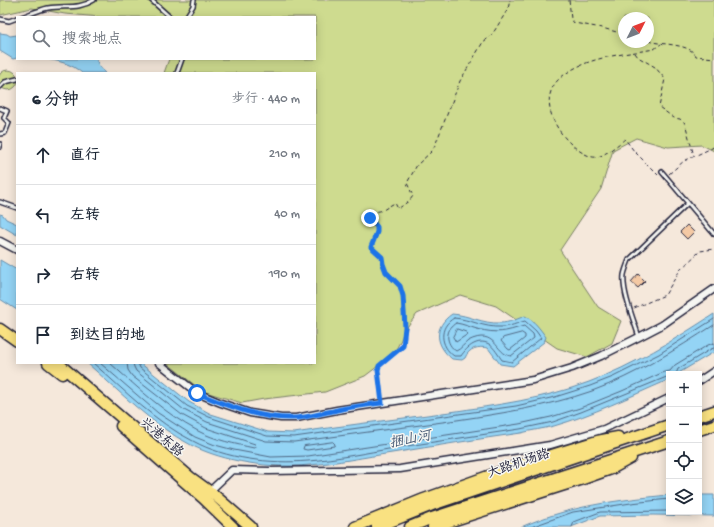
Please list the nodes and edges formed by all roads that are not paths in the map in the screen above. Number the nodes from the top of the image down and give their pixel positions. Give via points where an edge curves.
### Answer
1 (94, 0) edge
2 (151, 0) edge
3 (194, 0) edge
4 (24, 16) edge
5 (169, 16) edge
6 (187, 16) edge
7 (16, 18) edge
8 (0, 19) edge
9 (182, 60) edge
10 (178, 72) edge
11 (16, 79) edge
12 (0, 87) edge
13 (0, 108) edge
14 (4, 118) junction
15 (0, 119) edge
16 (0, 134) edge
17 (662, 172) road end
18 (0, 202) edge
19 (688, 203) junction
20 (16, 208) edge
21 (714, 234) edge
22 (0, 241) edge
23 (16, 249) edge
24 (714, 289) edge
25 (0, 322) edge
26 (0, 329) edge
27 (16, 332) edge
28 (639, 337) junction
29 (16, 340) edge
30 (49, 364) edge
31 (59, 364) edge
32 (160, 364) edge
33 (714, 371) edge
34 (702, 379) edge
35 (666, 399) edge
36 (714, 411) edge
37 (702, 415) edge
38 (714, 425) edge
39 (666, 426) edge
40 (702, 429) edge
41 (645, 433) junction
42 (666, 441) edge
43 (206, 495) junction
44 (432, 523) edge
45 (233, 527) edge
46 (251, 527) edge
47 (355, 527) edge
48 (377, 527) edge
49 (410, 527) edge

1 - 4 lane via 83,6 48,8
2 - 5 lane
3 - 6 lane
7 - 8 lane via 9,21
9 - 10 lane
11 - 12 lane via 5,82
13 - 14 lane via 7,111
14 - 15 lane
14 - 16 lane via 9,124 6,133
17 - 19 lane
18 - 20 lane
19 - 21 lane
19 - 28 lane via 629,260 626,268 624,286
22 - 23 street
24 - 28 street
25 - 27 main road
26 - 29 main road
28 - 32 street via 586,362 533,380 296,418 250,413 221,403 197,393
30 - 43 main road, 兴港东路
31 - 43 main road, 兴港东路 via 190,477
33 - 34 street
35 - 43 street via 604,429 550,445 400,469 232,470
36 - 37 main road
38 - 40 main road
39 - 41 main road, 大路机场路
41 - 47 main road via 597,441 516,466 424,498
41 - 48 main road, 大路机场路 via 432,505
42 - 44 main road, 大路机场路
43 - 45 main road, 兴港东路
43 - 46 main road, 兴港东路
44 - 49 main road, 大路机场路

